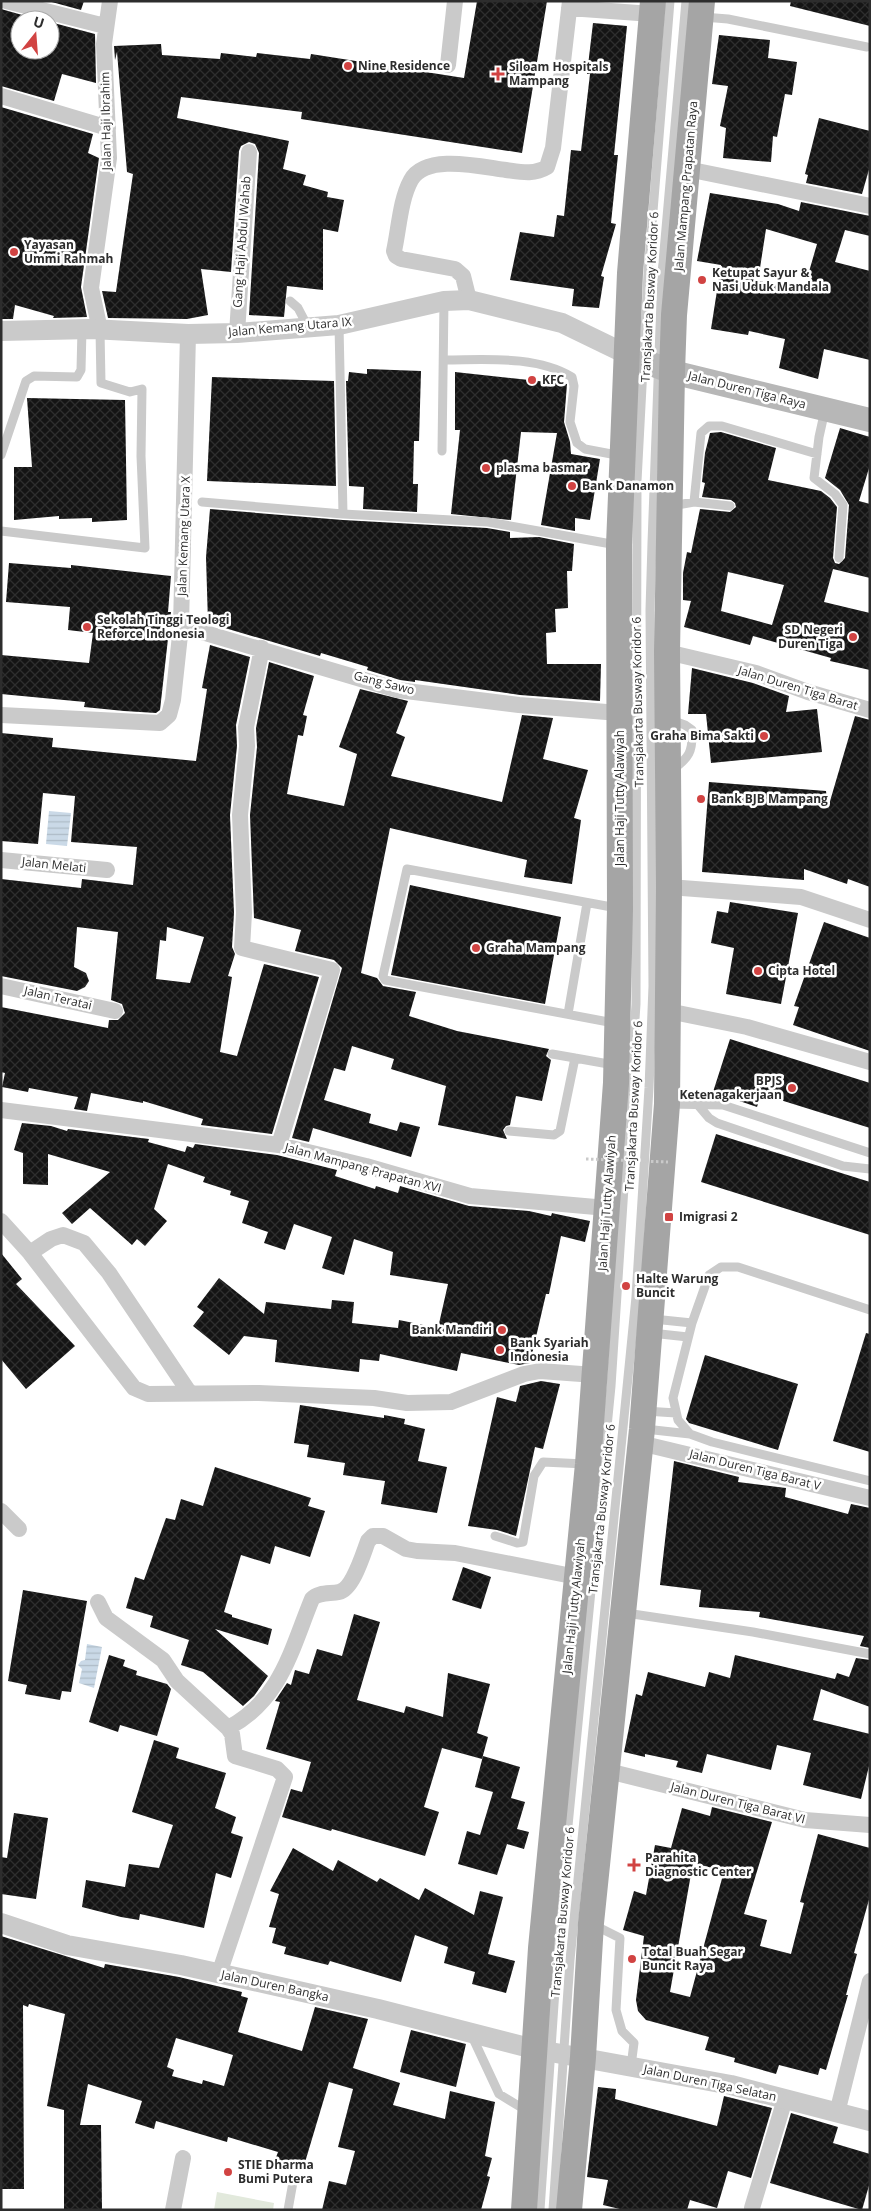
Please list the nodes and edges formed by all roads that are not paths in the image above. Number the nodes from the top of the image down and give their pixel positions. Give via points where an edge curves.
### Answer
1 (6, 1) edge
2 (110, 1) edge
3 (455, 1) edge
4 (570, 5) edge
5 (658, 6) edge
6 (696, 6) edge
7 (105, 26) junction
8 (867, 46) dead end
9 (448, 65) dead end
10 (1, 96) edge
11 (108, 128) junction
12 (249, 152) dead end
13 (687, 169) junction
14 (870, 206) edge
15 (469, 300) junction
16 (290, 301) dead end
17 (444, 301) junction
18 (339, 325) junction
19 (308, 328) junction
20 (91, 330) junction
21 (1, 331) edge
22 (237, 333) junction
23 (188, 334) junction
24 (444, 360) junction
25 (650, 363) junction
26 (825, 409) junction
27 (870, 420) edge
28 (442, 451) dead end
29 (816, 454) junction
30 (1, 455) edge
31 (624, 456) junction
32 (202, 502) dead end
33 (682, 504) junction
34 (730, 506) dead end
35 (343, 514) junction
36 (1, 531) edge
37 (619, 545) junction
38 (838, 558) dead end
39 (185, 627) dead end
40 (262, 648) junction
41 (667, 652) junction
42 (870, 710) edge
43 (619, 713) junction
44 (1, 715) edge
45 (1, 860) edge
46 (107, 870) dead end
47 (669, 887) junction
48 (588, 903) junction
49 (620, 909) junction
50 (870, 920) edge
51 (1, 986) edge
52 (668, 1010) junction
53 (115, 1011) dead end
54 (568, 1014) junction
55 (618, 1024) junction
56 (552, 1054) dead end
57 (575, 1058) junction
58 (870, 1062) edge
59 (616, 1066) junction
60 (667, 1104) junction
61 (698, 1106) junction
62 (1, 1110) edge
63 (509, 1131) dead end
64 (279, 1146) junction
65 (870, 1153) edge
66 (870, 1169) edge
67 (607, 1208) junction
68 (1, 1221) edge
69 (30, 1253) junction
70 (870, 1310) edge
71 (692, 1322) junction
72 (650, 1326) junction
73 (688, 1337) junction
74 (595, 1375) junction
75 (189, 1392) junction
76 (676, 1413) junction
77 (641, 1427) junction
78 (690, 1434) junction
79 (588, 1464) junction
80 (870, 1482) edge
81 (870, 1498) edge
82 (1, 1511) edge
83 (19, 1529) dead end
84 (495, 1536) dead end
85 (576, 1577) junction
86 (98, 1602) dead end
87 (623, 1613) junction
88 (870, 1654) edge
89 (228, 1728) junction
90 (608, 1771) junction
91 (870, 1825) edge
92 (1, 1923) edge
93 (591, 1924) junction
94 (219, 1974) junction
95 (870, 1981) edge
96 (470, 2032) junction
97 (557, 2053) junction
98 (631, 2066) junction
99 (785, 2099) junction
100 (530, 2113) junction
101 (837, 2113) junction
102 (870, 2121) edge
103 (183, 2158) dead end
104 (293, 2182) dead end
105 (752, 2208) dead end
106 (172, 2210) edge
107 (288, 2210) edge
108 (524, 2210) edge
109 (540, 2210) edge
110 (553, 2210) edge
111 (569, 2210) edge

1 - 7 street
2 - 7 street, Jalan Haji Ibrahim
3 - 9 street
4 - 5 street
4 - 15 street via 553,148 547,167 538,172 521,172 445,163 421,170 411,180 394,251 396,256 456,269 463,276
5 - 25 main road via 630,273
6 - 8 lane via 728,20
6 - 13 main road, Jalan Mampang Prapatan Raya
6 - 25 lane, Transjakarta Busway Koridor 6
7 - 11 street, Jalan Haji Ibrahim
10 - 11 street
11 - 20 street, Jalan Haji Ibrahim via 109,158 91,288
12 - 22 street, Gang Haji Abdul Wahab
13 - 14 street
13 - 25 main road, Jalan Mampang Prapatan Raya
15 - 17 street, Jalan Kemang Utara IX
15 - 25 street, Jalan Kemang Utara IX via 562,323
16 - 19 lane via 298,308
17 - 18 street, Jalan Kemang Utara IX
17 - 24 lane
18 - 19 street, Jalan Kemang Utara IX
18 - 35 lane
19 - 22 street, Jalan Kemang Utara IX
20 - 21 street, Jalan Kemang Utara IX
20 - 23 street, Jalan Kemang Utara IX
20 - 30 lane via 82,370 77,377 34,376 26,382
20 - 36 lane via 101,383 130,392 142,389 144,548
22 - 23 street, Jalan Kemang Utara IX
23 - 44 street, Jalan Kemang Utara X via 181,626 169,715 160,723
24 - 28 lane
24 - 31 lane via 491,360 560,370 572,377 570,422 577,443 585,449
25 - 26 main road, Jalan Duren Tiga Raya
25 - 31 main road, Jalan Haji Tutty Alawiyah
25 - 33 main road
25 - 97 lane, Transjakarta Busway Koridor 6 via 636,567 636,1004 611,1386 583,1662
25 - 97 lane, Transjakarta Busway Koridor 6 via 652,986 649,1088 636,1297
26 - 27 main road, Jalan Duren Tiga Raya
26 - 29 lane
29 - 33 lane via 722,426 709,426 700,433
29 - 38 lane via 814,478 835,494 842,505
31 - 37 main road, Jalan Haji Tutty Alawiyah
32 - 35 lane
33 - 34 lane
33 - 41 main road
35 - 37 lane via 488,522
37 - 43 main road, Jalan Haji Tutty Alawiyah
39 - 40 street, Gang Sawo
40 - 43 street, Gang Sawo via 398,690 519,706
40 - 64 street via 246,727 240,815 244,913 242,948 332,970
41 - 42 street, Jalan Duren Tiga Barat via 756,673
41 - 47 main road
43 - 49 main road, Jalan Haji Tutty Alawiyah
45 - 46 street, Jalan Melati
47 - 50 street via 801,897
47 - 52 main road
48 - 49 lane
48 - 54 lane
48 - 54 lane via 407,869 383,976 385,980
49 - 55 main road, Jalan Haji Tutty Alawiyah
51 - 53 street, Jalan Teratai
52 - 58 street via 747,1027
52 - 60 main road
54 - 55 lane
55 - 59 main road, Jalan Haji Tutty Alawiyah
56 - 57 lane
57 - 59 lane
57 - 63 lane via 560,1131 554,1135
59 - 67 main road, Jalan Haji Tutty Alawiyah
60 - 61 lane
60 - 72 main road
61 - 65 lane via 723,1105
61 - 66 lane via 717,1123 844,1166
62 - 64 street, Jalan Mampang Prapatan XVI
64 - 67 street, Jalan Mampang Prapatan XVI via 366,1166 470,1196
67 - 74 main road, Jalan Haji Tutty Alawiyah
68 - 69 street
69 - 75 street via 134,1388 148,1394
69 - 75 street via 63,1235 84,1243 109,1273
70 - 71 lane via 738,1267 721,1267 709,1275
71 - 72 lane
71 - 73 lane
72 - 73 lane
72 - 77 main road
73 - 76 lane via 673,1398
74 - 75 street via 540,1370 451,1402 407,1403 324,1395
74 - 79 main road, Jalan Haji Tutty Alawiyah
76 - 77 lane
76 - 78 lane
77 - 78 lane
77 - 81 street, Jalan Duren Tiga Barat V
77 - 87 main road
78 - 80 lane
79 - 84 lane via 544,1462 534,1476 523,1542
79 - 85 main road, Jalan Haji Tutty Alawiyah
82 - 83 street
85 - 89 street via 455,1554 406,1549 390,1538 373,1536 348,1586 341,1592 312,1598 283,1672 262,1703 253,1713
85 - 97 main road, Jalan Haji Tutty Alawiyah via 544,1905
86 - 89 street via 106,1618 163,1660 177,1681
87 - 88 lane via 754,1632
87 - 90 main road
89 - 94 street via 235,1756 278,1769 285,1777
90 - 91 street, Jalan Duren Tiga Barat VI via 805,1820
90 - 93 main road
92 - 94 street, Jalan Duren Bangka via 67,1946
93 - 97 main road
93 - 98 lane via 620,1938 616,2010 622,2031 634,2043
94 - 96 street, Jalan Duren Bangka
95 - 101 street
96 - 97 street, Jalan Duren Bangka
96 - 100 lane via 499,2094
97 - 98 street, Jalan Duren Tiga Selatan
97 - 100 main road
97 - 109 lane, Transjakarta Busway Koridor 6
97 - 110 lane, Transjakarta Busway Koridor 6
97 - 111 main road
98 - 99 street, Jalan Duren Tiga Selatan
99 - 101 street, Jalan Duren Tiga Selatan
99 - 105 street
100 - 108 main road
101 - 102 street, Jalan Duren Tiga Selatan
103 - 106 street
104 - 107 lane

